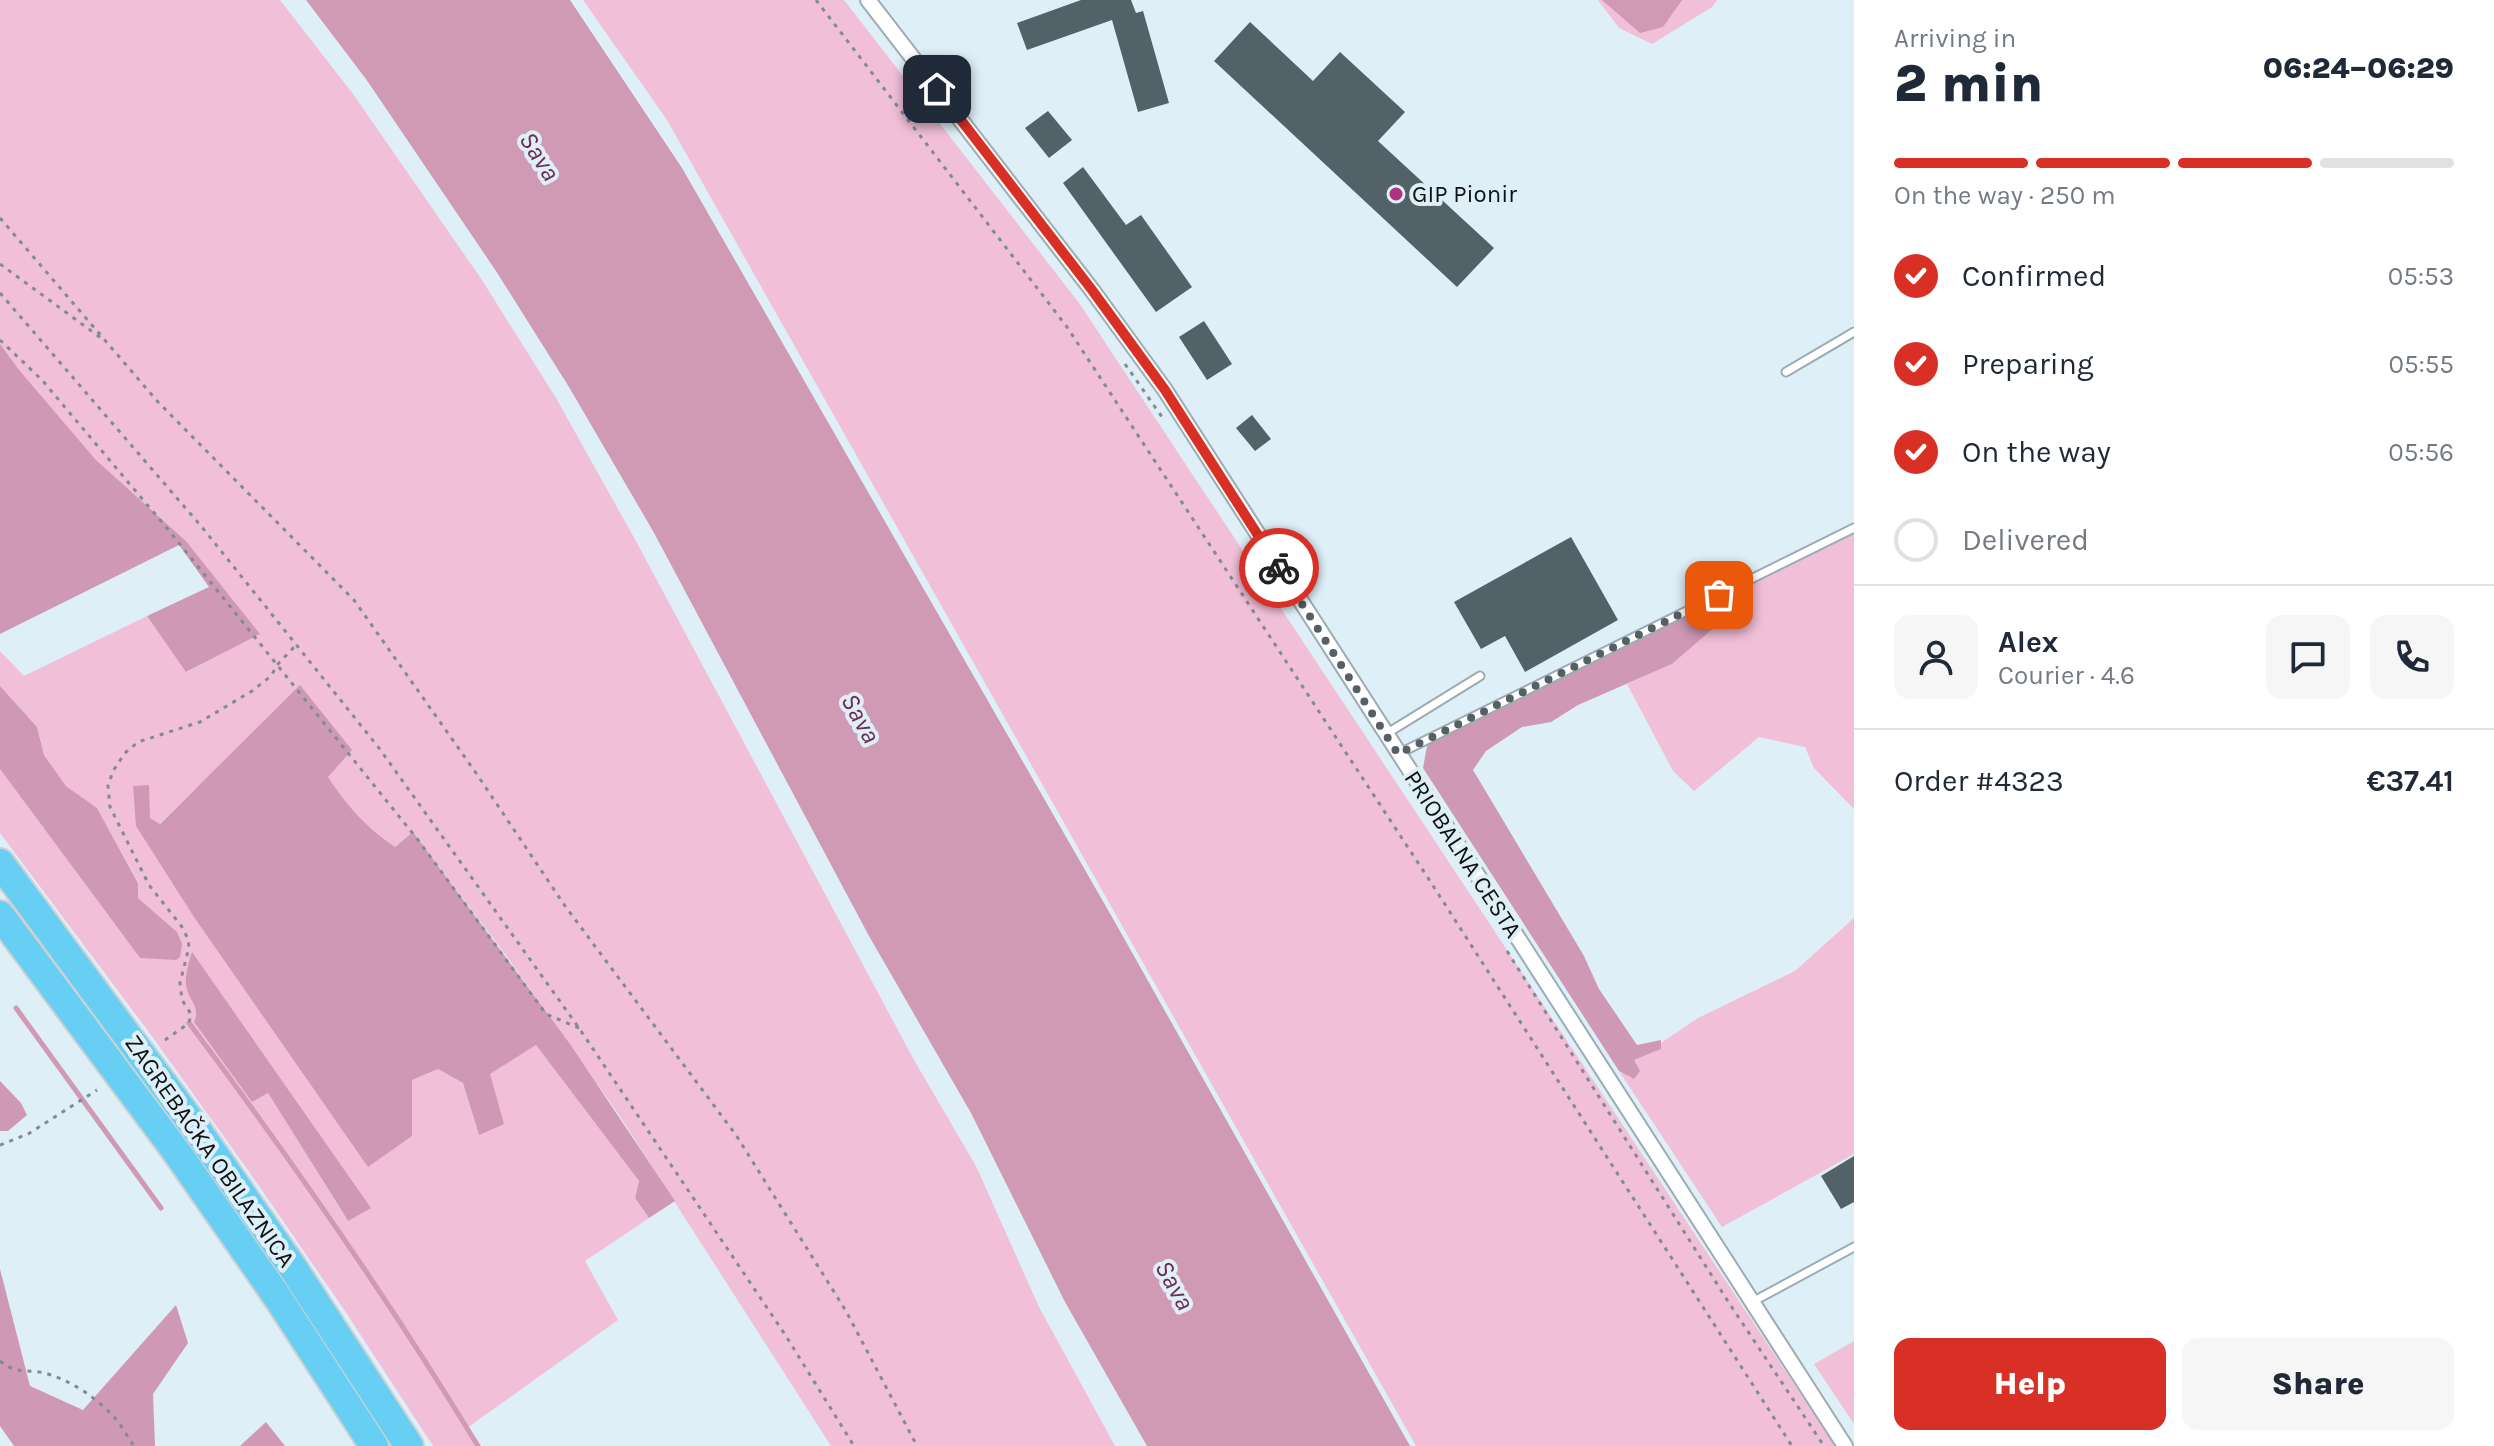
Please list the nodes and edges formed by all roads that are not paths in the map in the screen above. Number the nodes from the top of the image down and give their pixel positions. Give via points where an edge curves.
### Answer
1 (868, 0) edge
2 (1854, 332) edge
3 (1786, 372) dead end
4 (1854, 528) edge
5 (1480, 676) dead end
6 (1386, 734) junction
7 (1398, 754) junction
8 (0, 863) edge
9 (0, 915) edge
10 (1854, 1247) edge
11 (1752, 1302) junction
12 (374, 1446) edge
13 (409, 1446) edge
14 (1845, 1446) edge

1 - 6 street, PRIOBALNA CESTA via 1165,390
2 - 3 lane
4 - 7 lane
5 - 6 lane
6 - 7 street, PRIOBALNA CESTA
7 - 11 street, PRIOBALNA CESTA
8 - 13 highway, ZAGREBAČKA OBILAZNICA via 206,1142
9 - 12 highway, ZAGREBAČKA OBILAZNICA via 178,1154
10 - 11 lane
11 - 14 street, PRIOBALNA CESTA

